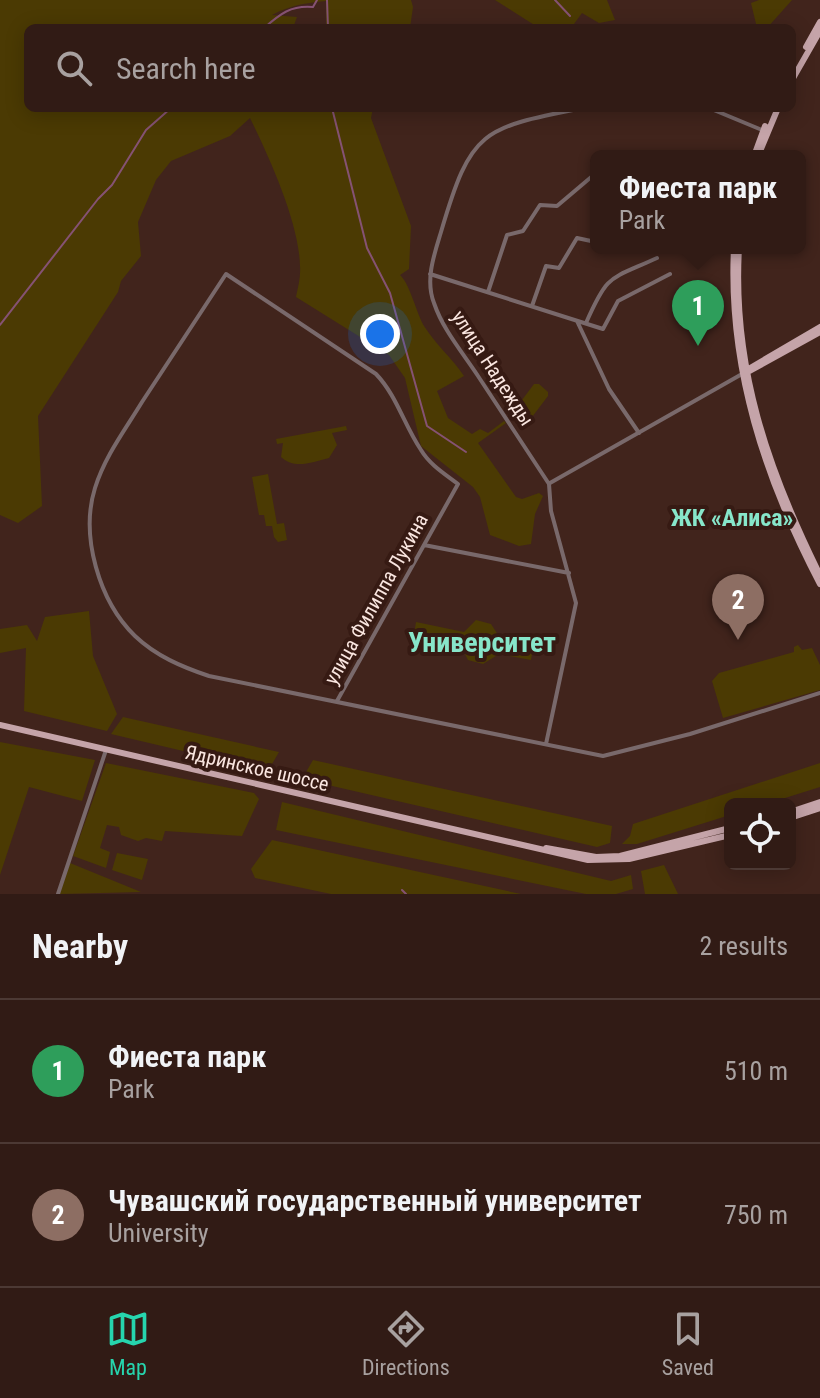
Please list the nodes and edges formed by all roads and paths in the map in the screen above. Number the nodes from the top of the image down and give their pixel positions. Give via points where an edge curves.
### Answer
1 (820, 22) edge
2 (820, 31) edge
3 (812, 39) junction
4 (796, 65) edge
5 (796, 72) edge
6 (564, 112) edge
7 (718, 112) edge
8 (774, 112) edge
9 (765, 132) junction
10 (758, 150) edge
11 (590, 178) edge
12 (590, 241) edge
13 (736, 254) edge
14 (657, 258) dead end
15 (430, 274) junction
16 (670, 274) dead end
17 (488, 292) junction
18 (532, 306) junction
19 (577, 321) junction
20 (586, 324) junction
21 (820, 330) edge
22 (745, 372) junction
23 (639, 433) junction
24 (549, 484) junction
25 (424, 545) junction
26 (569, 573) junction
27 (818, 575) edge
28 (820, 584) edge
29 (820, 693) edge
30 (337, 701) junction
31 (0, 725) edge
32 (546, 744) junction
33 (106, 750) junction
34 (820, 802) edge
35 (820, 808) edge
36 (796, 812) edge
37 (796, 814) edge
38 (724, 830) edge
39 (724, 836) edge
40 (508, 841) junction
41 (58, 894) edge

1 - 3 main road
2 - 3 main road
3 - 4 main road
3 - 5 main road
6 - 15 street, улица Надежды via 513,123 479,144 462,167
7 - 9 street
8 - 9 main road
9 - 10 main road
11 - 17 street via 557,206 540,205 523,231 507,235
12 - 18 street via 577,238 559,268 546,266
13 - 22 main road via 735,324
14 - 20 street via 612,277
15 - 17 street
15 - 24 street, улица Надежды via 433,301 448,331
16 - 20 street via 618,301 603,329
17 - 18 street
18 - 19 street
19 - 20 street
19 - 23 street via 609,389
21 - 22 main road
22 - 23 street
22 - 27 main road via 754,428
23 - 24 street
24 - 26 street
25 - 26 street
25 - 30 street, улица Филиппа Лукина
25 - 30 street, улица Филиппа Лукина via 458,484 422,452 384,382 226,274 103,469 91,514 97,567 127,627 160,656 209,676
26 - 32 street via 576,608
27 - 28 main road
29 - 32 street, улица Филиппа Лукина via 613,755
30 - 32 street, улица Филиппа Лукина
31 - 33 main road, Ядринское шоссе
33 - 40 main road, Ядринское шоссе
33 - 41 street
34 - 36 main road
35 - 37 main road
38 - 40 main road, Ядринское шоссе via 613,857
39 - 40 main road, Ядринское шоссе via 610,862

